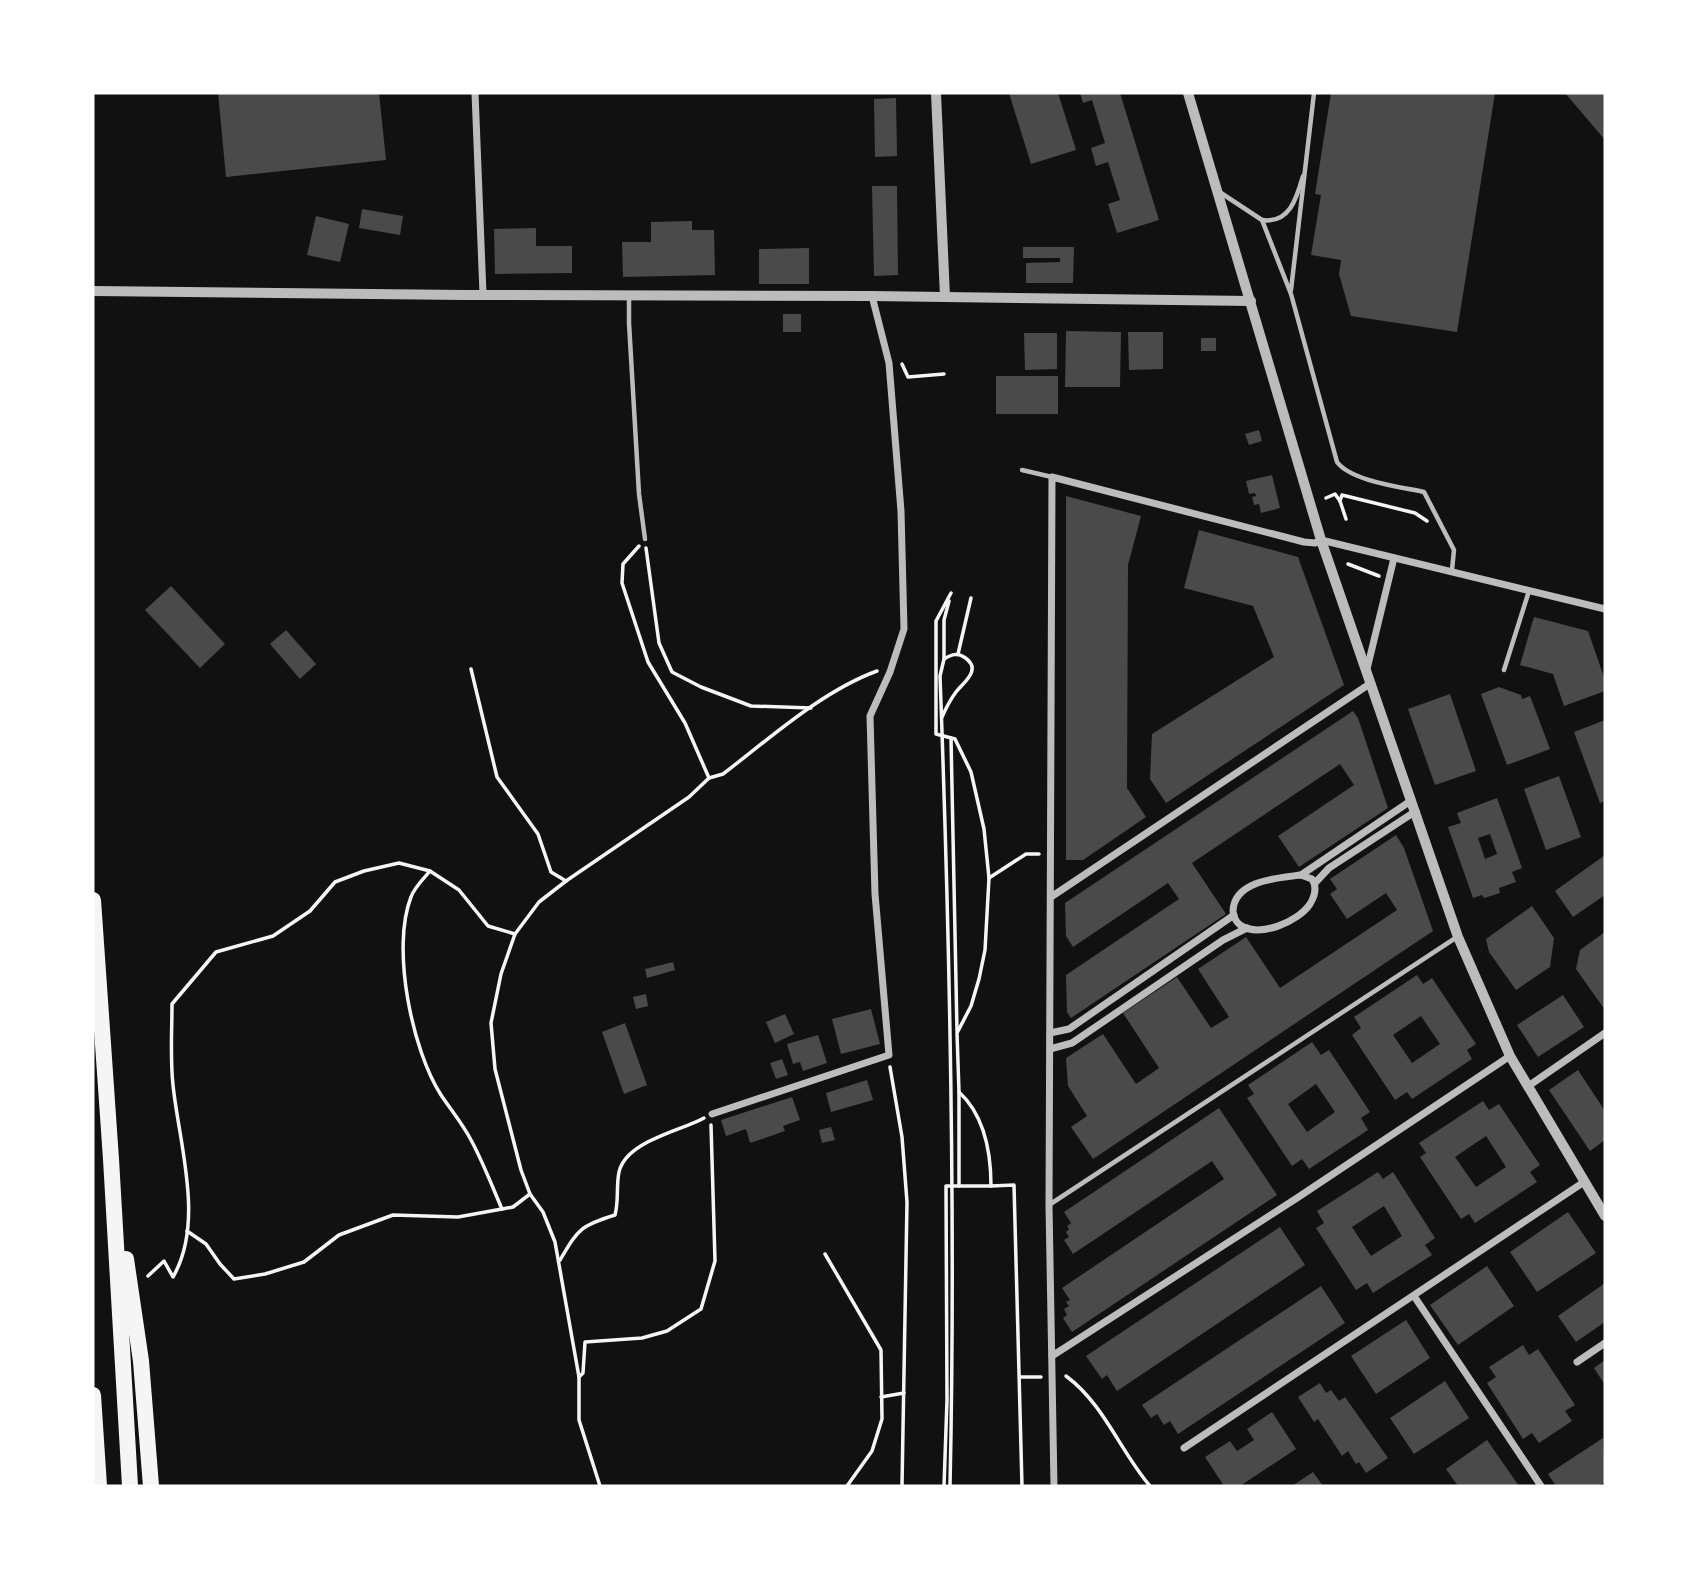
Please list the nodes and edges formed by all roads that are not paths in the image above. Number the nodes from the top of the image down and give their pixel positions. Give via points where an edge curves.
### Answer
1 (475, 93) edge
2 (936, 93) edge
3 (1188, 93) edge
4 (1314, 93) edge
5 (1306, 165) junction
6 (1219, 192) junction
7 (1262, 220) junction
8 (93, 291) edge
9 (483, 294) junction
10 (629, 294) junction
11 (1291, 294) junction
12 (872, 296) junction
13 (944, 297) junction
14 (1251, 301) junction
15 (1023, 470) dead end
16 (1052, 477) junction
17 (645, 539) road end
18 (1321, 540) junction
19 (1394, 558) junction
20 (1452, 570) junction
21 (1529, 589) junction
22 (1605, 609) edge
23 (1504, 670) dead end
24 (1367, 671) junction
25 (1371, 683) junction
26 (1412, 800) junction
27 (1416, 811) junction
28 (1301, 875) junction
29 (1314, 883) junction
30 (1051, 897) junction
31 (93, 900) edge
32 (1234, 915) junction
33 (1247, 928) junction
34 (1458, 937) junction
35 (1050, 1033) junction
36 (1605, 1033) edge
37 (1049, 1049) junction
38 (1510, 1056) junction
39 (1527, 1087) junction
40 (712, 1114) dead end
41 (111, 1159) junction
42 (1584, 1182) junction
43 (1049, 1205) junction
44 (1605, 1216) edge
45 (1414, 1296) junction
46 (1605, 1343) edge
47 (1052, 1356) junction
48 (1577, 1362) dead end
49 (93, 1395) edge
50 (1184, 1448) dead end
51 (99, 1486) edge
52 (130, 1486) edge
53 (151, 1486) edge
54 (1054, 1486) edge
55 (1541, 1486) edge

1 - 9 street
2 - 13 street
3 - 6 street
4 - 5 lane
5 - 7 lane via 1293,206 1277,219
5 - 11 lane
6 - 7 lane
6 - 14 street
7 - 11 lane
8 - 9 street
9 - 10 street
10 - 12 street
10 - 17 lane
11 - 20 lane via 1338,462 1354,475 1424,492 1454,550
12 - 13 street
12 - 40 street via 889,363 901,511 904,629 870,716 875,894 889,1055
13 - 14 street
14 - 18 street
15 - 16 lane
16 - 18 street via 1304,542
16 - 30 street
18 - 19 street
18 - 24 street
19 - 20 street
19 - 24 street
20 - 21 street
21 - 22 street
21 - 23 lane
24 - 25 street
25 - 26 street
25 - 30 street
26 - 27 street
26 - 28 street
27 - 29 street via 1329,868
27 - 34 street
28 - 29 street
28 - 32 street via 1249,886 1237,900
29 - 33 street via 1312,900 1295,918 1266,929
30 - 35 street
31 - 41 highway
32 - 33 street
32 - 35 street via 1069,1029
33 - 37 street via 1072,1043
34 - 38 street
34 - 43 lane
35 - 37 street
36 - 39 street
37 - 43 street
38 - 39 street
38 - 47 street
39 - 42 street
41 - 52 highway
41 - 53 highway via 141,1361
42 - 44 street
42 - 45 street
43 - 47 street
45 - 50 street
45 - 55 street
46 - 48 street
47 - 54 street
49 - 51 highway

